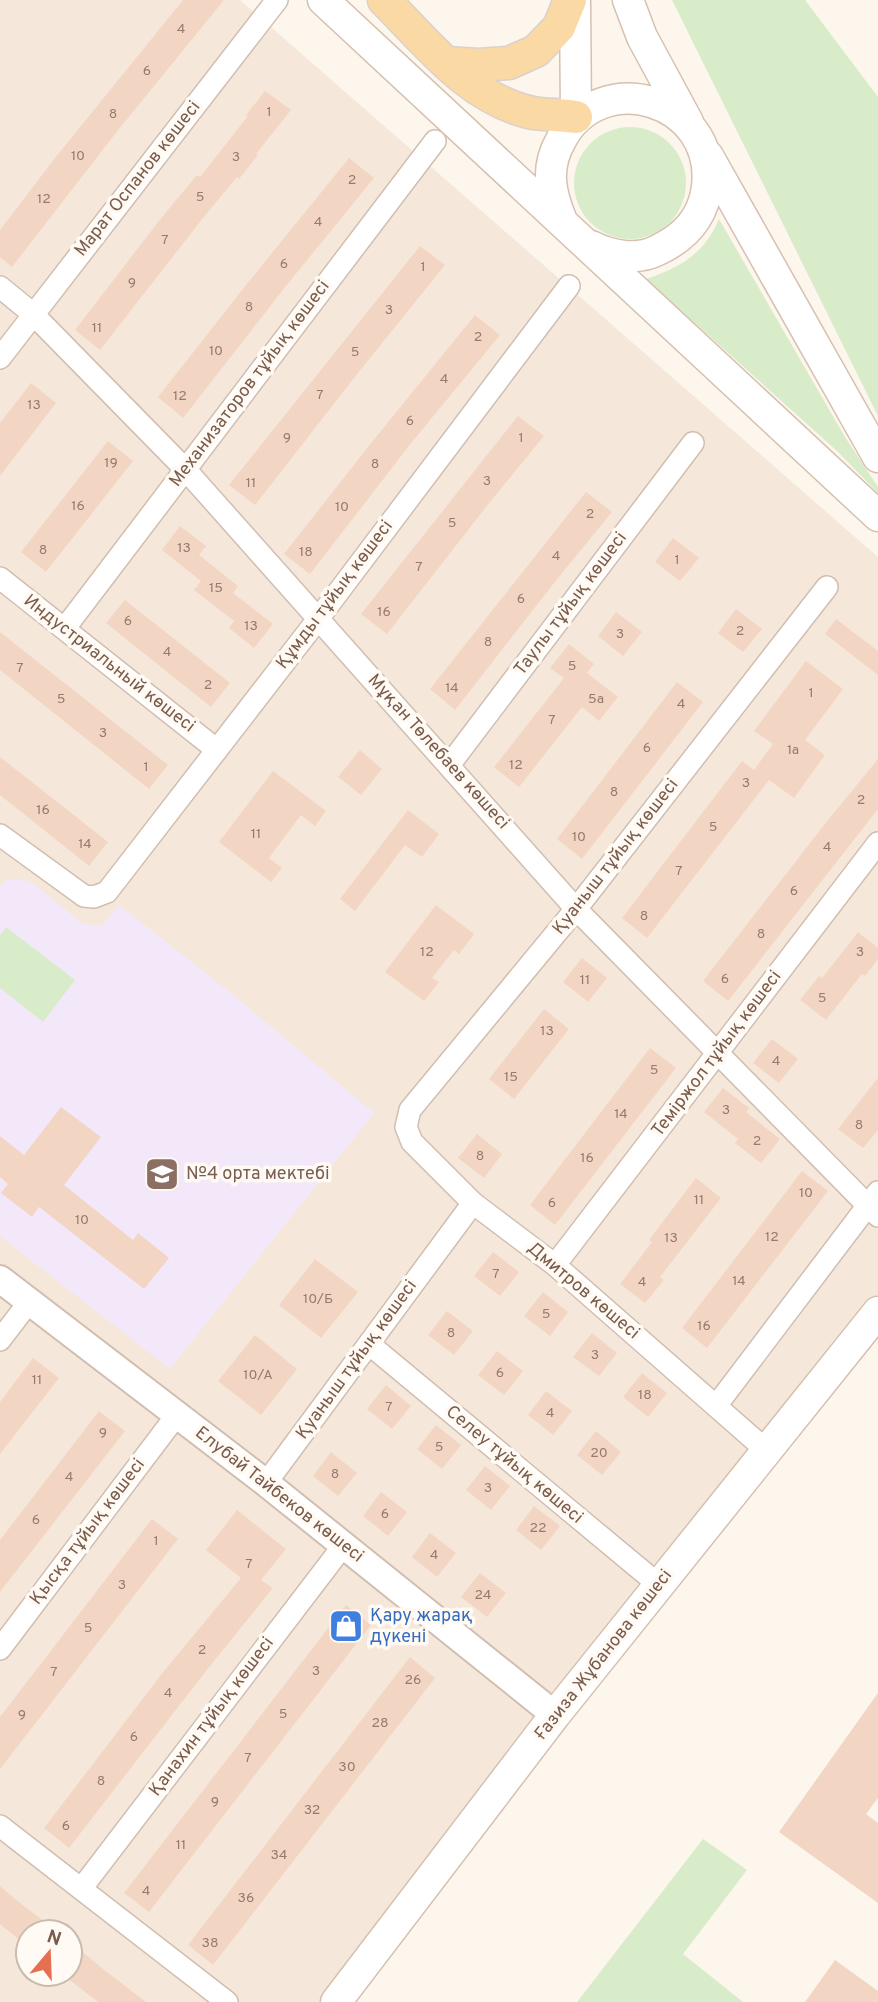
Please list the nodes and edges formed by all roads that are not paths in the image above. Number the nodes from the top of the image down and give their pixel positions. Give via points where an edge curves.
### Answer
1 (277, 0) edge
2 (323, 0) edge
3 (384, 0) edge
4 (573, 0) edge
5 (628, 0) edge
6 (446, 63) junction
7 (576, 117) junction
8 (695, 134) junction
9 (435, 141) dead end
10 (573, 232) junction
11 (569, 286) dead end
12 (0, 287) edge
13 (33, 314) junction
14 (0, 358) edge
15 (693, 443) dead end
16 (878, 457) edge
17 (185, 469) junction
18 (878, 516) edge
19 (0, 578) edge
20 (827, 587) dead end
21 (318, 619) junction
22 (65, 628) junction
23 (217, 750) junction
24 (450, 764) junction
25 (0, 835) edge
26 (878, 843) edge
27 (576, 909) junction
28 (718, 1054) junction
29 (406, 1127) joint
30 (473, 1203) junction
31 (875, 1204) edge
32 (555, 1265) junction
33 (0, 1279) edge
34 (29, 1301) junction
35 (878, 1312) edge
36 (0, 1340) edge
37 (369, 1344) junction
38 (716, 1406) junction
39 (176, 1416) junction
40 (766, 1450) junction
41 (266, 1483) junction
42 (344, 1546) junction
43 (659, 1585) junction
44 (0, 1649) edge
45 (555, 1715) junction
46 (0, 1826) edge
47 (81, 1889) junction
48 (227, 2002) edge
49 (335, 2002) edge

1 - 13 street, Марат Оспанов көшесі
2 - 10 main road
3 - 6 main road
4 - 6 main road via 559,27 536,51 509,63
4 - 7 main road
5 - 8 main road via 642,37
6 - 7 main road via 495,99 532,113
7 - 8 main road via 611,100 639,99 665,107
7 - 10 main road via 554,151 550,176 554,201
8 - 10 main road via 708,173 705,200 693,224 676,242 653,253 629,256 604,252
8 - 16 main road
9 - 17 street, Механизаторов тұйық көшесі
10 - 18 main road
11 - 21 street, Құмды тұйық көшесі
12 - 13 street, Мұқан Төлебаев көшесі
13 - 14 street, Марат Оспанов көшесі
13 - 17 street, Мұқан Төлебаев көшесі
15 - 24 street, Таулы тұйық көшесі
17 - 21 street, Мұқан Төлебаев көшесі
17 - 22 street, Механизаторов тұйық көшесі
19 - 22 street, Индустриальный көшесі
20 - 27 street, Қуаныш тұйық көшесі
21 - 23 street, Құмды тұйық көшесі
21 - 24 street, Мұқан Төлебаев көшесі
22 - 23 street, Индустриальный көшесі
23 - 25 street, Құмды тұйық көшесі via 107,892 84,896
24 - 27 street, Мұқан Төлебаев көшесі
26 - 28 street, Теміржол тұйық көшесі
27 - 28 street, Мұқан Төлебаев көшесі
27 - 29 street, Қуаныш тұйық көшесі via 410,1110
28 - 31 street, Мұқан Төлебаев көшесі
28 - 32 street, Теміржол тұйық көшесі
29 - 30 street, Дмитров көшесі via 412,1142
30 - 32 street, Дмитров көшесі
30 - 37 street, Қуаныш тұйық көшесі
31 - 38 street
32 - 38 street, Дмитров көшесі
33 - 34 street, Елубай Тайбеков көшесі
34 - 36 street
34 - 39 street, Елубай Тайбеков көшесі
35 - 40 main road, Ғазиза Жұбанова көшесі
37 - 41 street, Қуаныш тұйық көшесі
37 - 43 street, Селеу тұйық көшесі
38 - 40 street, Дмитров көшесі
39 - 41 street, Елубай Тайбеков көшесі
39 - 44 street, Қысқа тұйық көшесі
40 - 43 main road, Ғазиза Жұбанова көшесі
41 - 42 street, Елубай Тайбеков көшесі
42 - 45 street, Елубай Тайбеков көшесі
42 - 47 street, Қанахин тұйық көшесі
43 - 45 main road, Ғазиза Жұбанова көшесі
45 - 49 main road, Ғазиза Жұбанова көшесі
46 - 47 street
47 - 48 street

